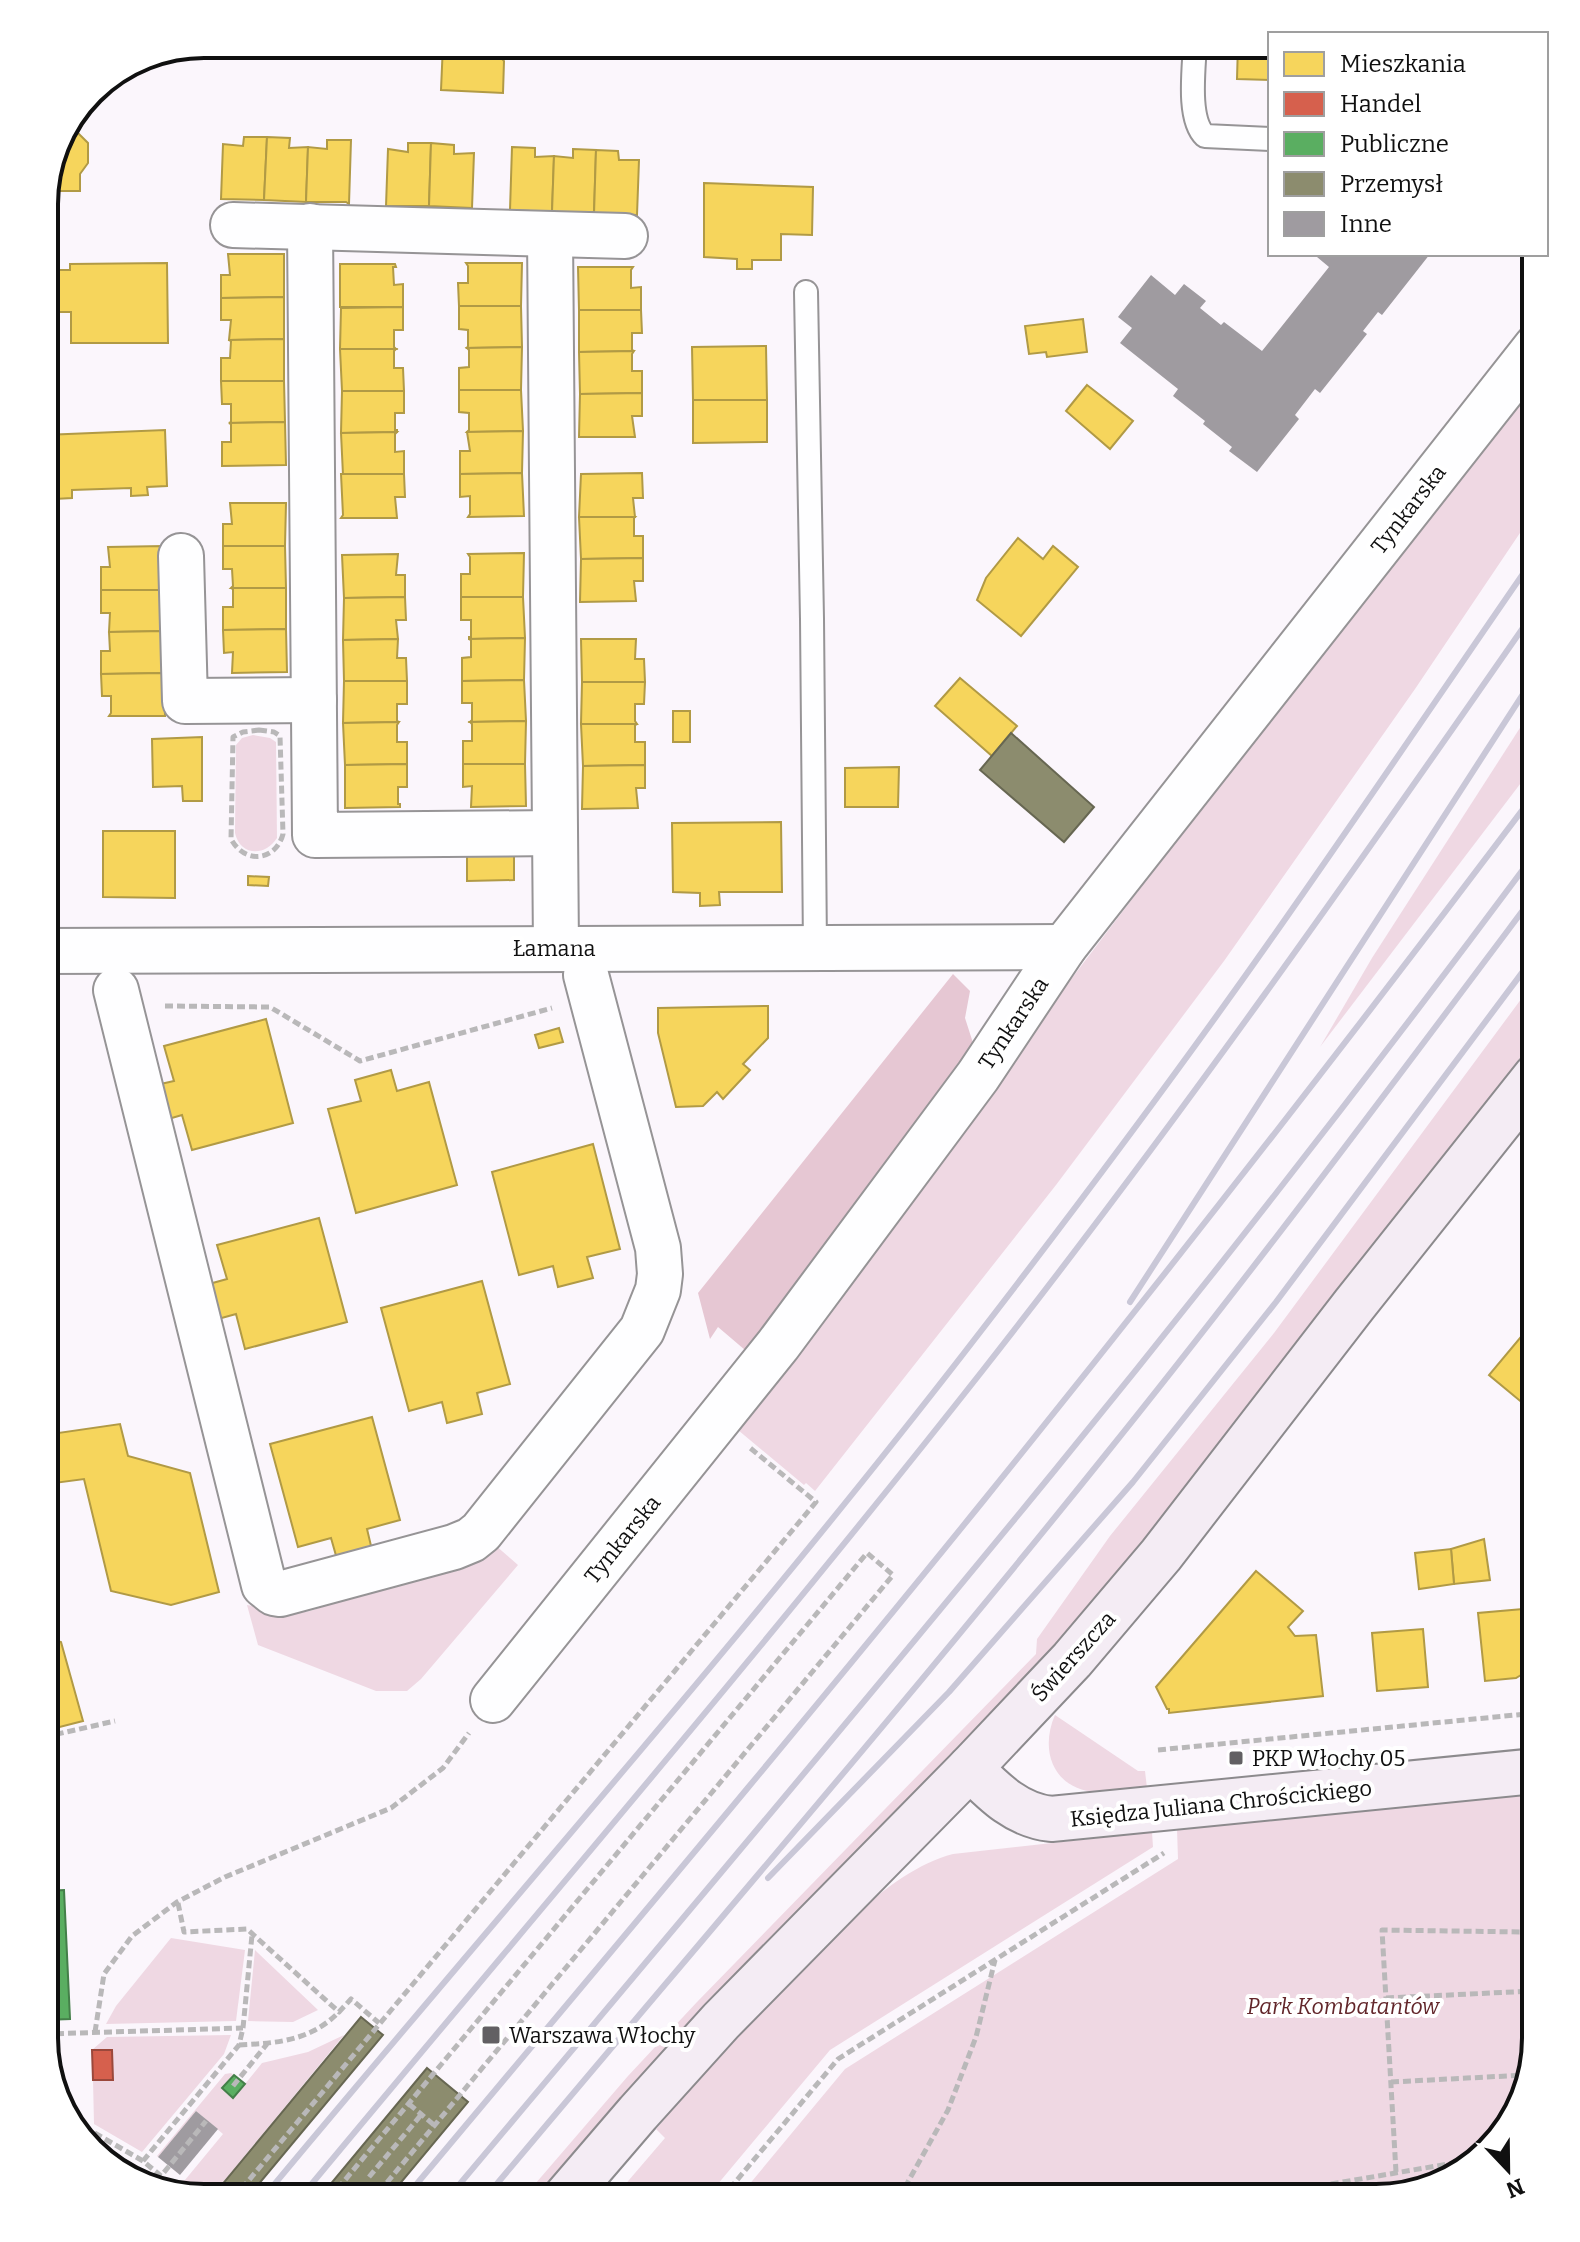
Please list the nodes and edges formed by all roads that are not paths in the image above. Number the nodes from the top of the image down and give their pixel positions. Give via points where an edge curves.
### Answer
1 (1195, 58) edge
2 (1268, 139) edge
3 (233, 225) dead end
4 (310, 226) junction
5 (550, 234) junction
6 (625, 236) dead end
7 (806, 292) dead end
8 (1522, 365) edge
9 (181, 556) dead end
10 (314, 700) junction
11 (555, 833) junction
12 (1064, 947) junction
13 (815, 948) junction
14 (58, 957) edge
15 (579, 967) junction
16 (114, 982) junction
17 (1522, 1094) edge
18 (493, 1700) road end
19 (970, 1768) junction
20 (1522, 1772) edge
21 (577, 2184) edge

1 - 2 lane via 1198,130 1205,136
3 - 4 street
4 - 5 street
4 - 10 street
5 - 6 street
5 - 11 street
7 - 13 lane
8 - 12 street, Tynkarska
9 - 10 street via 185,701
10 - 11 street via 315,835
11 - 15 street
12 - 13 street, Łamana
12 - 18 street, Tynkarska via 978,1076 778,1345
13 - 15 street, Łamana
14 - 16 street, Łamana
15 - 16 street, Łamana
15 - 16 street via 658,1248 658,1290 642,1330 471,1540 280,1594 264,1585
17 - 19 street, Świerszcza via 1161,1555
19 - 20 street, Księdza Juliana Chrościckiego via 1011,1806 1051,1819
19 - 21 street, Świerszcza via 721,2021

